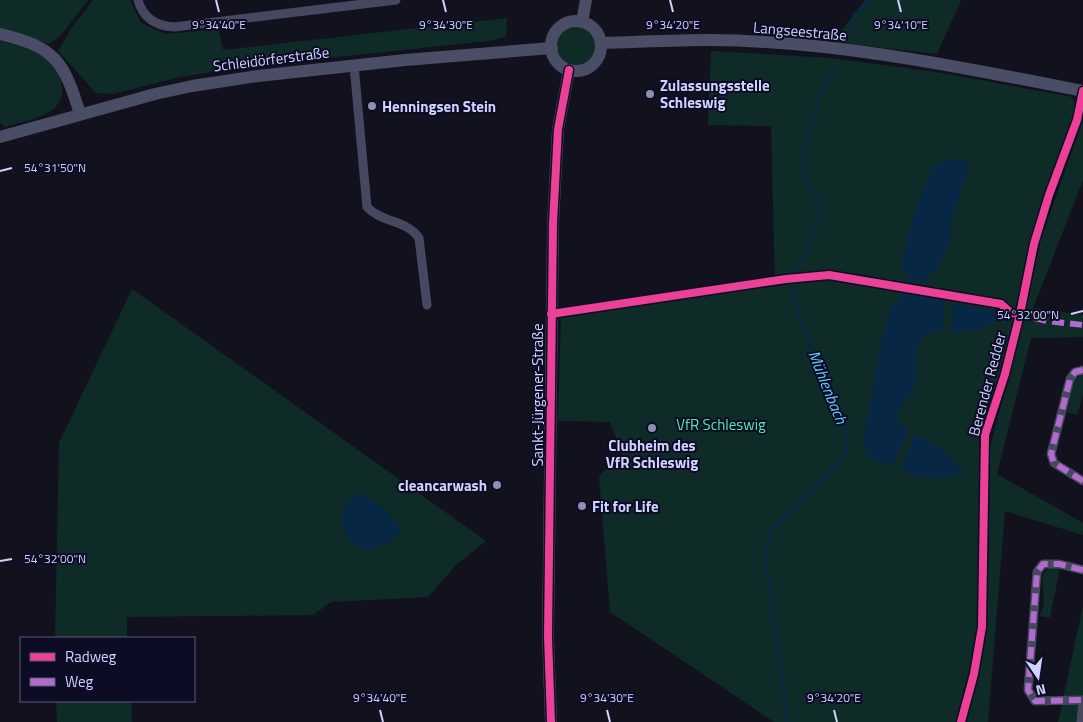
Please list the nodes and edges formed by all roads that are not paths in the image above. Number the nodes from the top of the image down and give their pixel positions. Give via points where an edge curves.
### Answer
1 (138, 0) edge
2 (396, 0) edge
3 (586, 0) edge
4 (364, 1) edge
5 (582, 22) junction
6 (0, 34) edge
7 (601, 43) junction
8 (552, 48) junction
9 (354, 65) junction
10 (569, 70) junction
11 (1083, 91) edge
12 (80, 114) junction
13 (0, 137) edge
14 (427, 305) dead end
15 (1083, 370) edge
16 (1083, 481) edge
17 (1083, 570) edge
18 (1083, 700) edge
19 (551, 722) edge
20 (962, 722) edge
21 (1081, 722) edge

1 - 4 street via 150,20 174,28
2 - 4 street
3 - 5 street
5 - 7 street via 594,29
5 - 8 street via 573,21 560,28 552,40
6 - 12 street via 34,44 51,54 68,75
7 - 10 street via 601,51 592,65 578,71
7 - 11 street, Langseestraße via 712,40 828,49 944,64
8 - 9 street, Schleidörferstraße
8 - 10 street via 557,61
9 - 12 street, Schleidörferstraße via 192,86
9 - 14 street via 367,208 373,214 413,229 419,238
10 - 19 street, Sankt-Jürgener-Straße via 559,120 553,223 548,627
11 - 20 street, Berender Redder via 1077,120 1034,244 1005,374 985,435 982,627
12 - 13 street, Schleidörferstraße
15 - 16 street via 1075,372 1070,379 1051,454 1054,463
17 - 18 street via 1051,563 1043,564 1037,572 1028,690 1035,701
18 - 21 street

